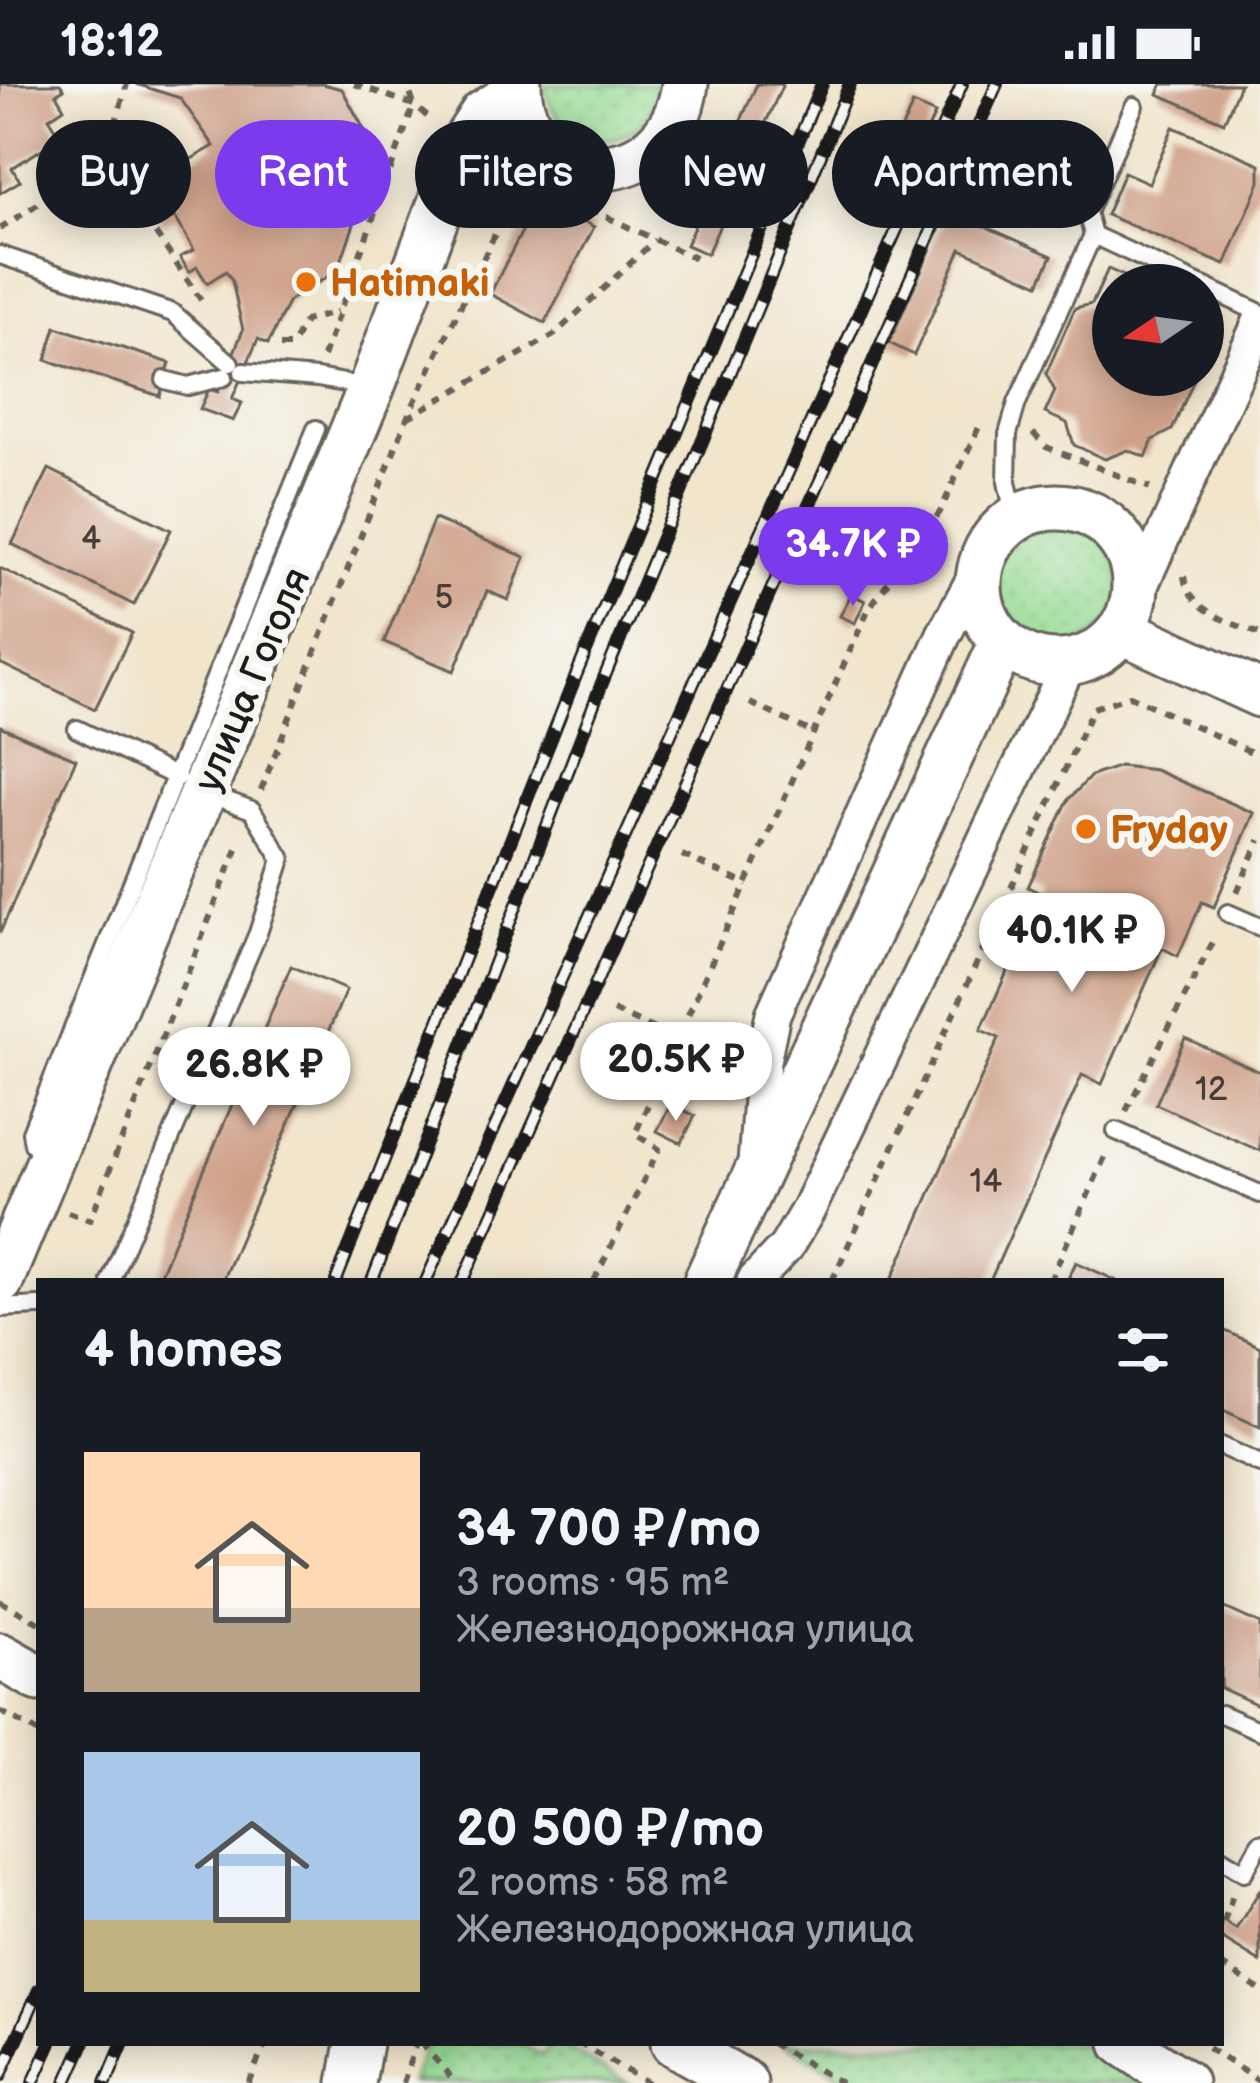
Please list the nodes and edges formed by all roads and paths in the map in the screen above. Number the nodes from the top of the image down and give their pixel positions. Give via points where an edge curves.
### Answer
1 (128, 84) edge
2 (354, 84) edge
3 (686, 84) edge
4 (409, 85) edge
5 (518, 88) edge
6 (413, 105) junction
7 (1133, 106) dead end
8 (117, 120) edge
9 (36, 206) edge
10 (615, 221) edge
11 (152, 228) edge
12 (0, 230) edge
13 (1093, 235) junction
14 (655, 240) junction
15 (696, 249) dead end
16 (0, 255) edge
17 (1155, 264) edge
18 (1224, 298) edge
19 (337, 312) junction
20 (212, 315) dead end
21 (1260, 318) edge
22 (273, 346) dead end
23 (232, 371) junction
24 (317, 378) junction
25 (165, 380) dead end
26 (371, 388) junction
27 (1012, 423) junction
28 (316, 428) dead end
29 (390, 431) dead end
30 (1179, 501) junction
31 (1015, 518) junction
32 (980, 567) junction
33 (1210, 613) dead end
34 (1127, 616) junction
35 (1260, 634) edge
36 (1003, 642) junction
37 (1070, 662) junction
38 (1260, 694) edge
39 (750, 704) dead end
40 (77, 729) dead end
41 (814, 734) junction
42 (1260, 756) edge
43 (190, 784) junction
44 (1260, 840) edge
45 (682, 856) dead end
46 (748, 885) junction
47 (1228, 913) junction
48 (1260, 927) edge
49 (613, 1011) dead end
50 (678, 1039) junction
51 (1116, 1131) junction
52 (753, 1182) junction
53 (1260, 1194) edge
54 (3, 1264) edge
55 (111, 1278) edge
56 (595, 1278) edge
57 (708, 1278) edge
58 (757, 1278) edge
59 (833, 1278) edge
60 (1051, 1278) edge
61 (36, 1306) edge
62 (0, 1308) edge
63 (1224, 1448) edge
64 (1260, 1464) edge
65 (0, 1601) edge
66 (36, 1621) edge
67 (0, 1656) edge
68 (36, 1676) edge
69 (0, 1711) edge
70 (1224, 1715) edge
71 (36, 1731) edge
72 (1260, 1731) edge
73 (1260, 1843) edge
74 (1224, 1860) edge
75 (1224, 1967) edge
76 (1260, 1990) edge
77 (265, 2046) edge
78 (358, 2046) edge
79 (418, 2046) edge
80 (422, 2046) edge
81 (583, 2046) edge
82 (679, 2046) edge
83 (776, 2046) edge
84 (1139, 2046) edge
85 (1204, 2059) edge
86 (1260, 2082) edge
87 (248, 2083) edge
88 (352, 2083) edge
89 (403, 2083) edge
90 (456, 2083) edge
91 (648, 2083) edge
92 (744, 2083) edge
93 (841, 2083) edge

1 - 8 path
2 - 6 path
3 - 5 street via 657,146 638,159 592,167 569,161 533,132
4 - 6 path
5 - 26 street, улица Гоголя via 483,114 463,146
6 - 19 path
7 - 13 lane via 1087,212
9 - 12 path
10 - 14 path
11 - 20 path
13 - 17 lane
13 - 27 lane
14 - 15 path via 692,257
14 - 29 path via 554,335
16 - 23 lane via 173,313
18 - 21 lane
19 - 22 path via 305,320 292,346
19 - 24 path
21 - 30 street
23 - 24 lane
23 - 25 lane via 188,386
24 - 26 lane
26 - 43 street, улица Гоголя
27 - 30 path via 1046,447
27 - 31 lane via 1007,482
27 - 41 path via 986,412 940,512 869,608
28 - 43 lane
30 - 34 street
31 - 32 street
31 - 34 street via 1066,507 1112,529 1131,563
32 - 36 street via 981,608
32 - 52 street via 773,1015
33 - 35 path
34 - 37 street via 1107,645
34 - 38 street
36 - 37 street via 1023,656
36 - 52 street
37 - 58 street via 808,1210
39 - 41 path
40 - 43 lane
41 - 46 path
42 - 59 path via 1130,696 1093,708
43 - 54 street, улица Гоголя
43 - 55 lane via 252,810 282,860
44 - 47 path
45 - 46 path
46 - 50 path
47 - 48 lane
47 - 51 path
49 - 50 path
50 - 56 path via 635,1134 659,1149
51 - 53 lane
51 - 60 path
52 - 57 street
61 - 62 lane
63 - 64 lane
65 - 66 path
67 - 68 street
69 - 71 path
70 - 72 lane
73 - 74 lane via 1244,1871
75 - 76 path
77 - 87 path
78 - 88 street
79 - 89 path
80 - 90 path
81 - 91 path
82 - 92 street
83 - 93 path
84 - 85 street
85 - 86 path

